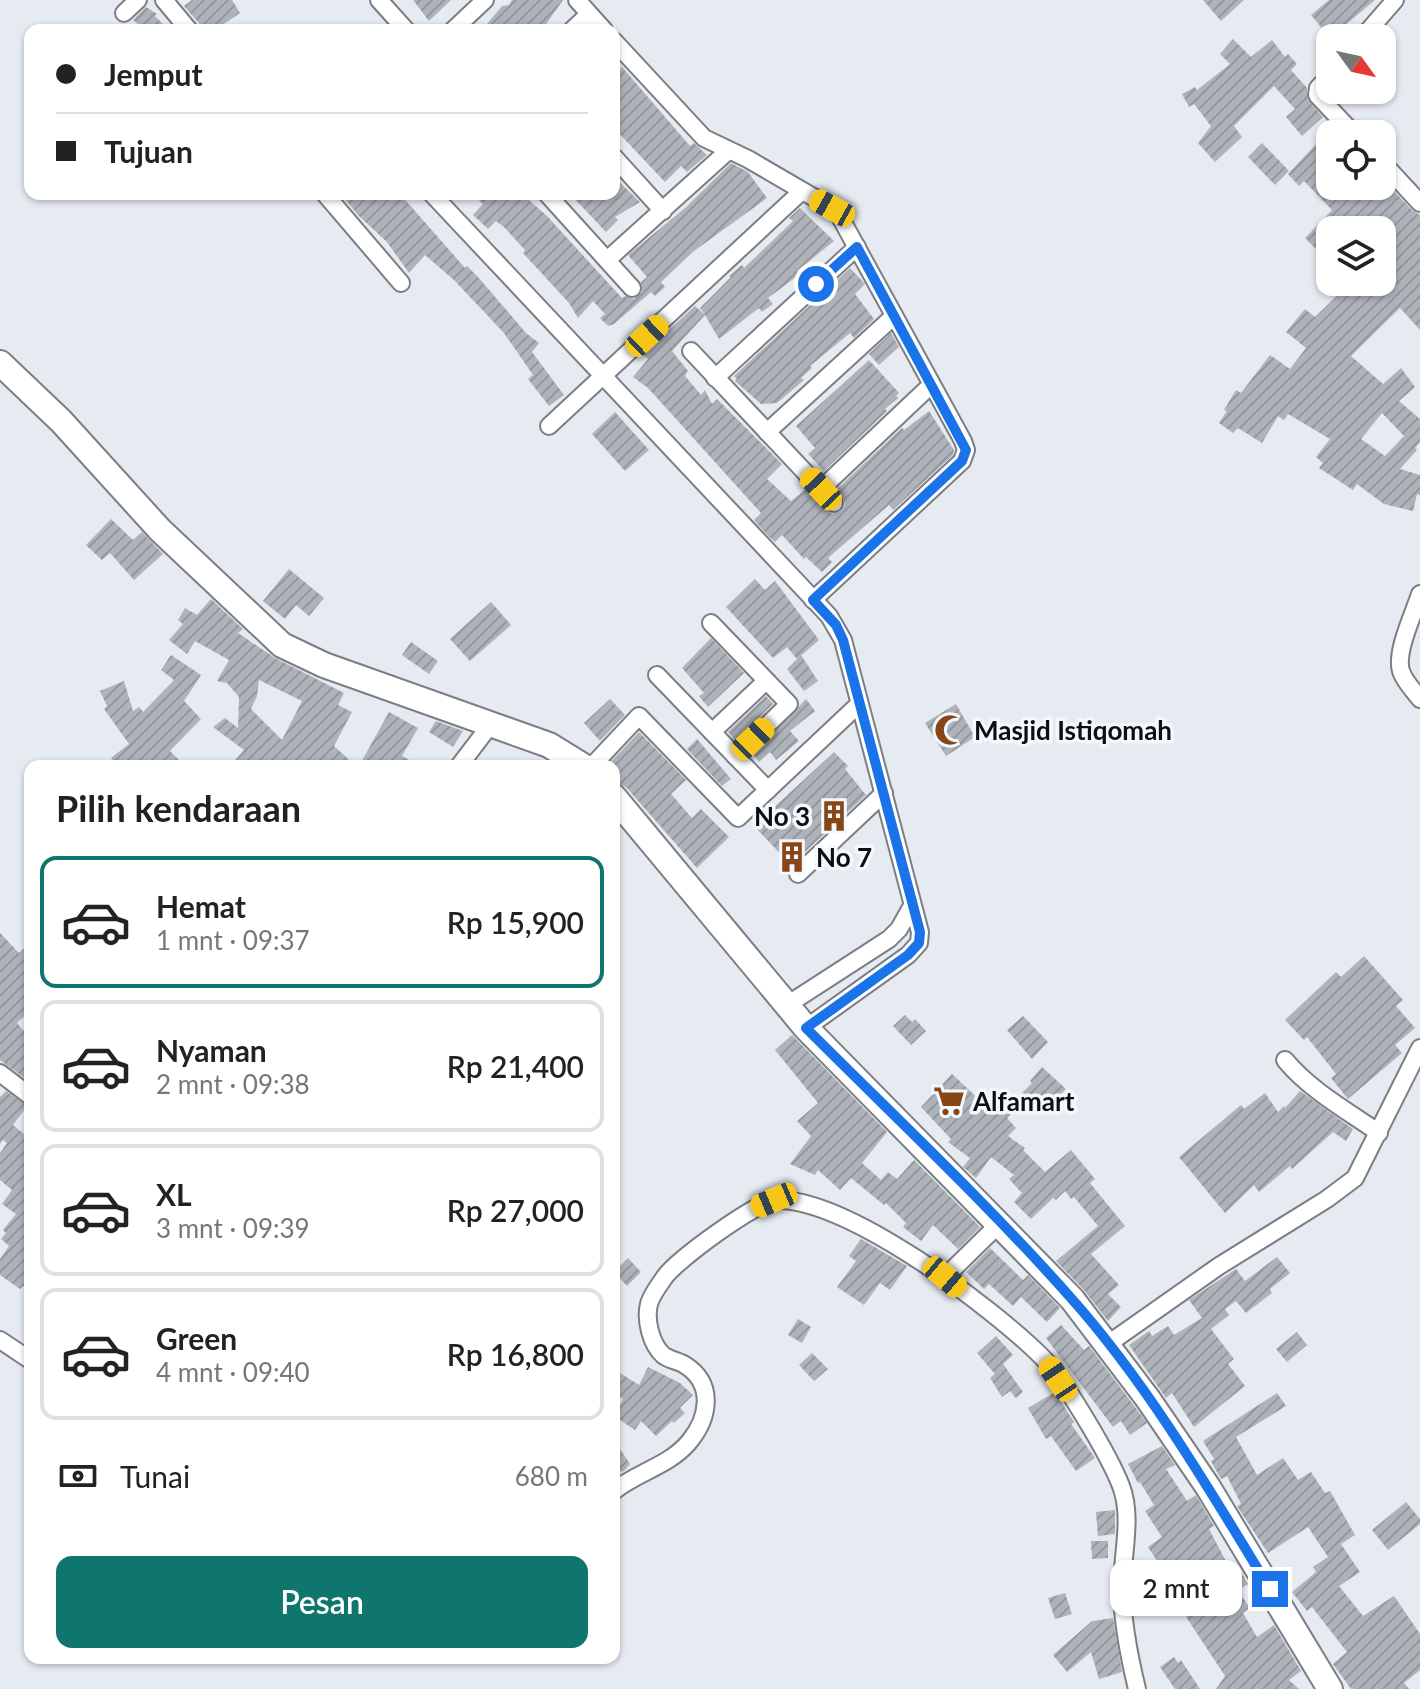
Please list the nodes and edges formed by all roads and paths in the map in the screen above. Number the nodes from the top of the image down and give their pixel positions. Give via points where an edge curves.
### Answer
1 (138, 0) edge
2 (164, 0) edge
3 (379, 0) edge
4 (485, 0) edge
5 (577, 0) edge
6 (1395, 0) edge
7 (124, 13) dead end
8 (589, 14) junction
9 (184, 24) edge
10 (401, 24) edge
11 (459, 24) edge
12 (578, 24) edge
13 (598, 24) edge
14 (1374, 24) edge
15 (620, 47) edge
16 (1326, 104) edge
17 (1341, 120) edge
18 (728, 151) junction
19 (620, 164) edge
20 (1396, 174) edge
21 (802, 191) junction
22 (1417, 193) edge
23 (330, 200) edge
24 (438, 200) edge
25 (552, 200) edge
26 (663, 211) junction
27 (857, 247) junction
28 (607, 260) junction
29 (401, 283) dead end
30 (632, 288) dead end
31 (894, 316) junction
32 (691, 351) dead end
33 (0, 363) edge
34 (602, 377) junction
35 (715, 378) junction
36 (931, 385) junction
37 (549, 426) dead end
38 (767, 432) junction
39 (821, 489) junction
40 (834, 503) dead end
41 (1420, 594) edge
42 (813, 600) junction
43 (711, 623) dead end
44 (657, 675) dead end
45 (766, 681) junction
46 (1420, 699) edge
47 (859, 704) junction
48 (491, 724) junction
49 (712, 732) junction
50 (735, 756) junction
51 (464, 760) edge
52 (573, 760) edge
53 (598, 760) edge
54 (768, 790) junction
55 (884, 793) junction
56 (620, 804) edge
57 (798, 874) dead end
58 (912, 906) junction
59 (787, 1005) junction
60 (806, 1028) junction
61 (1420, 1048) edge
62 (1285, 1060) dead end
63 (0, 1073) edge
64 (24, 1091) edge
65 (1379, 1133) junction
66 (1000, 1223) junction
67 (945, 1277) junction
68 (0, 1340) edge
69 (1108, 1344) junction
70 (24, 1356) edge
71 (620, 1486) edge
72 (1137, 1689) edge
73 (1330, 1689) edge

1 - 7 street
2 - 9 street
3 - 10 street
4 - 11 street
5 - 8 street
6 - 14 street
8 - 12 street
8 - 13 street
15 - 18 street via 704,138
16 - 17 street
18 - 21 street
18 - 26 street
19 - 26 street
20 - 22 street
21 - 27 street via 839,215
21 - 34 street
23 - 29 street
24 - 34 street
25 - 28 street
26 - 28 street
27 - 31 street
27 - 35 street
28 - 30 street
31 - 36 street
31 - 38 street
32 - 35 street
33 - 48 street via 160,530 282,645
34 - 37 street
34 - 42 street
35 - 38 street
36 - 39 street
36 - 42 street via 963,441 962,461
38 - 39 street
39 - 40 street
41 - 46 street via 1400,663
42 - 47 street via 843,640
43 - 45 street
44 - 49 street
45 - 49 street
45 - 50 street via 789,704
47 - 54 street
47 - 55 street
48 - 51 street
48 - 52 street via 549,745
49 - 50 street
50 - 54 street
53 - 54 street via 639,716 738,818
55 - 57 street
55 - 58 street
56 - 59 street
58 - 59 street via 889,939
58 - 60 street via 920,932 914,949
59 - 60 street
60 - 66 street
61 - 65 street
62 - 65 street via 1316,1090
63 - 64 street
65 - 69 street via 1345,1187
66 - 67 street
66 - 69 street
67 - 71 street via 825,1208 774,1200 746,1212 665,1275 649,1303 652,1338 663,1355 687,1366 702,1381 708,1395 701,1427 687,1445
67 - 72 street via 1044,1359 1122,1487 1122,1589
68 - 70 street
69 - 73 street via 1208,1487

